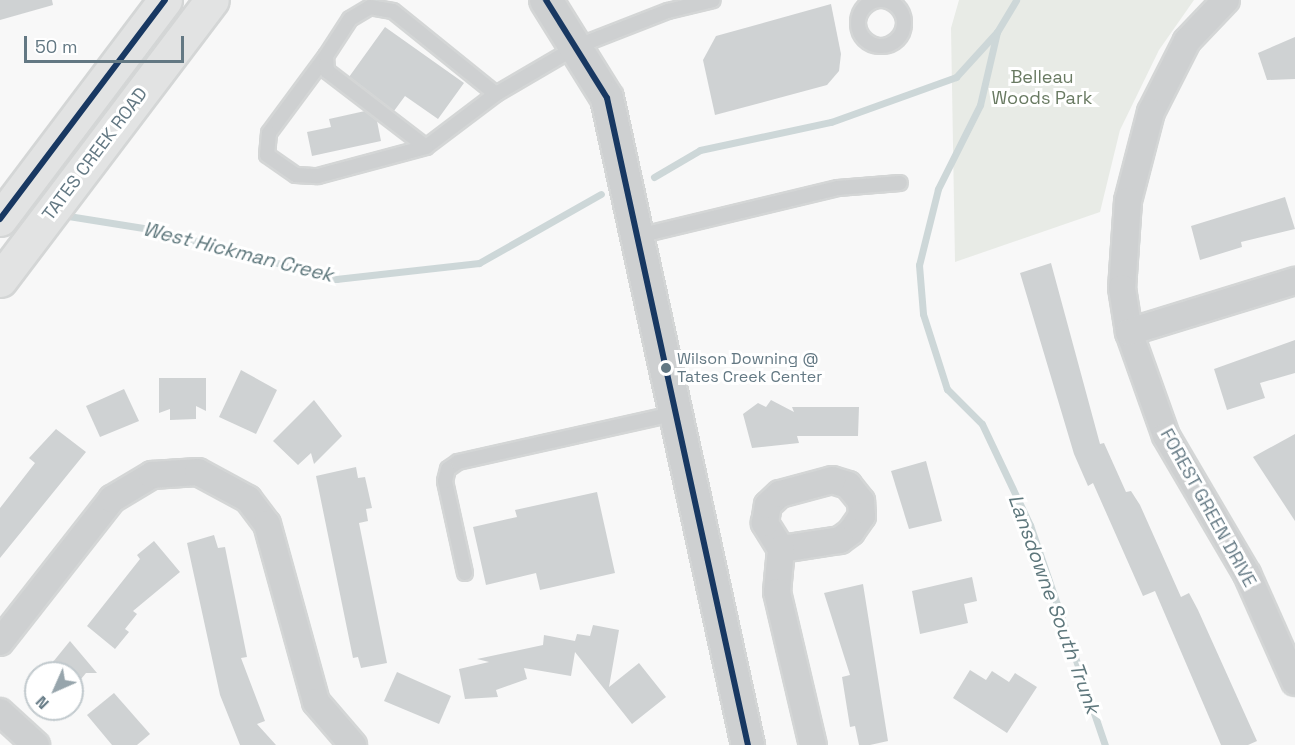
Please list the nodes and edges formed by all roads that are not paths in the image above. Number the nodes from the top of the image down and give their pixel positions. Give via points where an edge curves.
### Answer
1 (165, 0) edge
2 (212, 0) edge
3 (546, 0) edge
4 (713, 0) edge
5 (1226, 0) edge
6 (578, 46) junction
7 (326, 56) junction
8 (496, 94) junction
9 (426, 147) junction
10 (900, 183) dead end
11 (0, 219) edge
12 (638, 236) junction
13 (0, 280) edge
14 (1295, 281) edge
15 (1129, 332) junction
16 (672, 414) junction
17 (781, 549) dead end
18 (465, 573) dead end
19 (0, 642) edge
20 (1295, 682) edge
21 (0, 712) edge
22 (36, 745) edge
23 (353, 745) edge
24 (747, 745) edge
25 (813, 745) edge

1 - 11 main road, TATES CREEK ROAD
2 - 13 main road, TATES CREEK ROAD
3 - 6 street
4 - 6 lane via 668,11
5 - 15 street, FOREST GREEN DRIVE via 1187,41 1151,112 1123,236 1122,288
6 - 8 lane
6 - 12 street via 607,98
7 - 8 lane via 350,19 370,7 393,11 434,40
7 - 9 lane via 327,71 337,81
7 - 9 lane via 269,133 267,155 280,168 318,176
8 - 9 lane
10 - 12 lane via 838,188
12 - 16 street
14 - 15 street
15 - 20 street, FOREST GREEN DRIVE via 1171,446 1247,573
16 - 18 lane via 458,462 448,469 445,481
16 - 24 street
17 - 25 street via 777,591
19 - 23 street via 111,499 152,475 198,472 248,499 267,524 316,702
21 - 22 street

